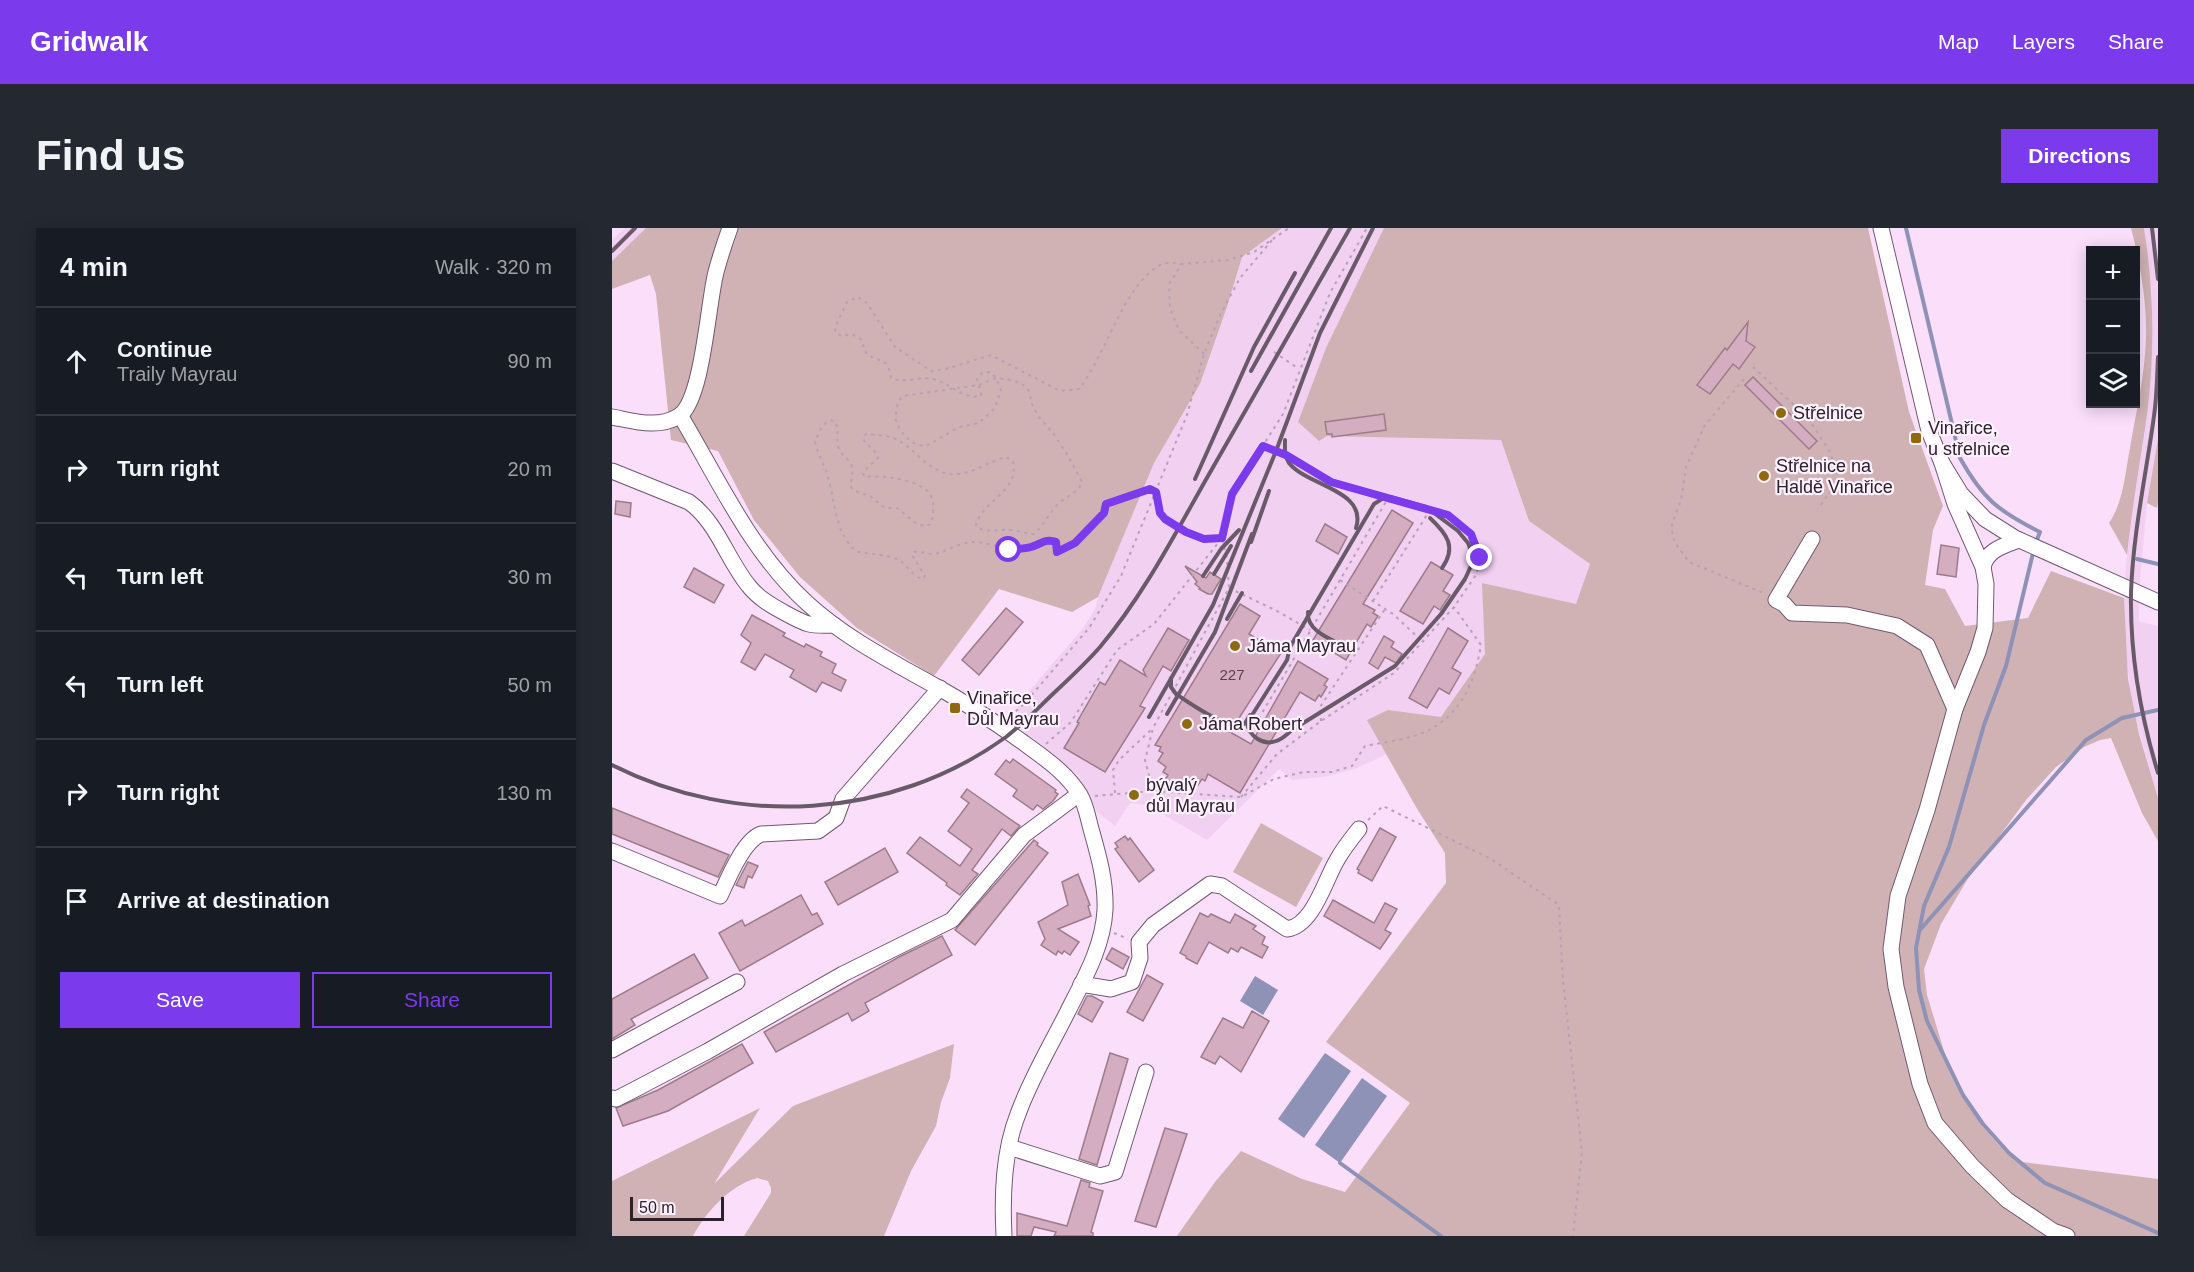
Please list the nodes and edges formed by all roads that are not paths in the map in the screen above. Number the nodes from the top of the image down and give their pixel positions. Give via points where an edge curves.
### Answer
1 (730, 228) edge
2 (1881, 228) edge
3 (680, 415) junction
4 (612, 417) edge
5 (1942, 464) junction
6 (612, 471) edge
7 (1812, 539) dead end
8 (2023, 542) junction
9 (1983, 567) junction
10 (2158, 602) edge
11 (834, 626) junction
12 (940, 688) junction
13 (1954, 709) junction
14 (1080, 796) junction
15 (1359, 829) road end
16 (612, 851) edge
17 (737, 982) dead end
18 (1081, 984) junction
19 (612, 1050) edge
20 (1146, 1072) dead end
21 (612, 1098) edge
22 (1009, 1147) junction
23 (1004, 1236) edge
24 (2067, 1236) edge

1 - 3 street via 716,273 694,390
2 - 5 street via 1923,409
3 - 4 street via 651,424
3 - 11 street via 772,567
5 - 8 street via 1978,513
5 - 9 street
6 - 11 street via 696,507 748,586 762,599 809,626
7 - 13 street via 1776,600 1792,613 1847,615 1897,626 1907,632 1927,645
8 - 9 street via 1992,552
8 - 10 street
9 - 13 street via 1985,628
11 - 12 street
12 - 14 street via 1049,761
12 - 16 street via 843,800 836,818 818,831 754,837 736,862 720,896
13 - 24 street via 1927,810 1898,896 1891,949 1896,987 1920,1084 1935,1123 2007,1200
14 - 18 street via 1104,872 1105,912 1100,940
14 - 21 street via 1024,835 952,920 843,974 630,1092
15 - 18 street via 1338,858 1309,916 1295,928 1287,929 1222,886 1210,884 1153,926 1139,942 1140,958 1132,982 1111,989
17 - 19 street
18 - 22 street via 1030,1085
20 - 22 street via 1115,1172 1100,1176
22 - 23 street via 1004,1179

